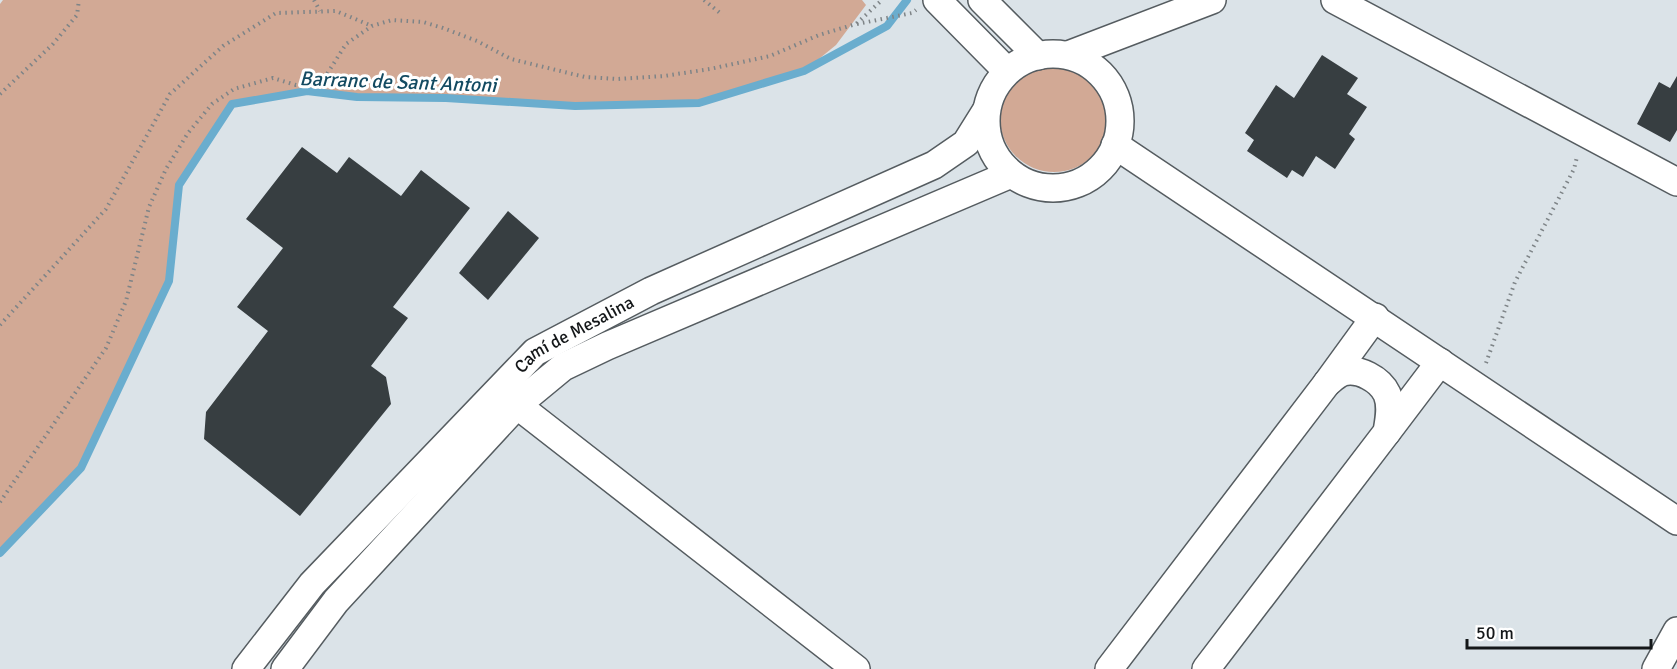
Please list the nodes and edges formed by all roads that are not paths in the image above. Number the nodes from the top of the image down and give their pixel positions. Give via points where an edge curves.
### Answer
1 (982, 0) edge
2 (1212, 0) edge
3 (1335, 0) edge
4 (928, 3) edge
5 (1068, 55) junction
6 (1038, 56) junction
7 (1007, 71) junction
8 (986, 111) junction
9 (1115, 145) junction
10 (1011, 174) junction
11 (1677, 182) edge
12 (1375, 317) junction
13 (1440, 362) junction
14 (1327, 383) junction
15 (517, 405) junction
16 (1387, 432) junction
17 (1677, 521) edge
18 (1677, 631) edge
19 (246, 669) edge
20 (285, 669) edge
21 (856, 669) edge
22 (1109, 669) edge
23 (1206, 669) edge
24 (1656, 669) edge

1 - 6 street
2 - 5 street
3 - 11 street
4 - 7 street
5 - 6 street
5 - 9 street via 1088,63 1104,77 1115,95 1120,115
6 - 7 street
7 - 8 street via 993,89
8 - 10 street via 987,135 996,156
8 - 19 street, Camí de Mesalina via 966,142 934,165 651,291 535,352 312,584
9 - 10 street via 1098,172 1078,184 1055,188 1032,185
9 - 12 street
10 - 15 street via 607,346 563,368
12 - 13 street
12 - 14 street
13 - 16 street
13 - 17 street
14 - 16 street via 1342,372 1360,372 1377,381 1387,394
14 - 22 street
15 - 20 street via 336,601
15 - 21 street
16 - 23 street
18 - 24 street

